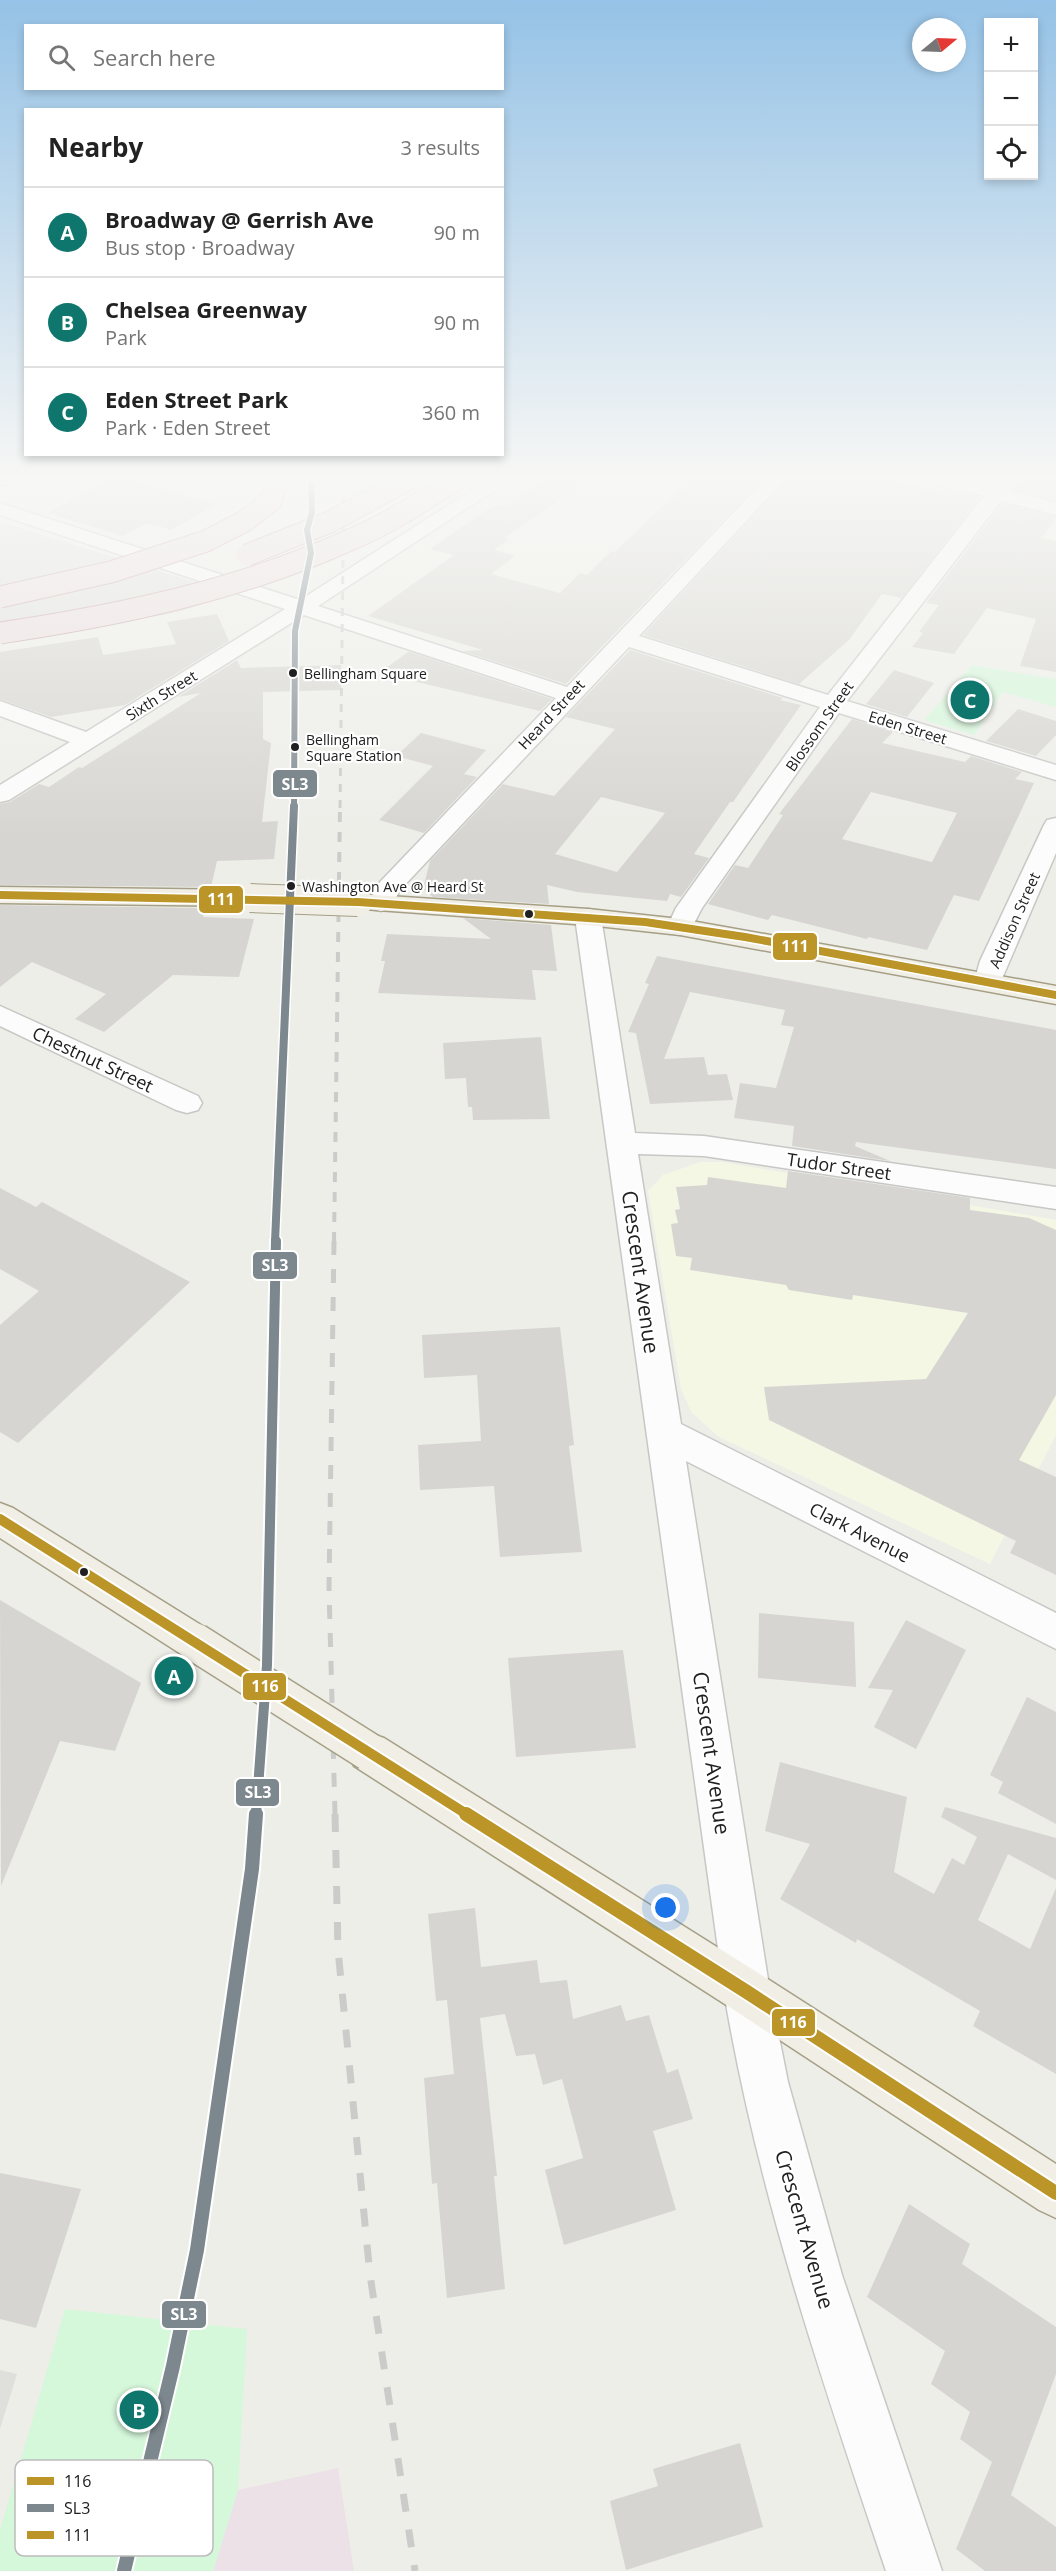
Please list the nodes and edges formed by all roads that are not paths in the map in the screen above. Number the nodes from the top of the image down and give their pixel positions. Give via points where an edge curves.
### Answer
1 (73, 598) edge
2 (178, 598) edge
3 (267, 598) edge
4 (317, 598) edge
5 (662, 598) edge
6 (915, 598) edge
7 (300, 609) junction
8 (0, 610) edge
9 (0, 633) edge
10 (623, 638) junction
11 (570, 695) junction
12 (833, 704) junction
13 (0, 708) edge
14 (87, 740) junction
15 (1056, 773) edge
16 (0, 795) edge
17 (1056, 825) edge
18 (0, 895) edge
19 (370, 902) junction
20 (588, 917) junction
21 (680, 927) junction
22 (987, 982) junction
23 (1056, 995) edge
24 (0, 1015) edge
25 (187, 1103) dead end
26 (622, 1144) junction
27 (1056, 1198) edge
28 (665, 1433) junction
29 (3, 1526) edge
30 (1056, 1632) edge
31 (747, 1992) junction
32 (1056, 2193) edge
33 (914, 2571) edge

1 - 8 highway
2 - 9 highway, bridge
3 - 7 street
4 - 7 street, Sixth Street
5 - 10 street, Heard Street
6 - 12 street, Blossom Street
7 - 11 street
7 - 14 street, Sixth Street
10 - 11 street, Heard Street
10 - 12 street, Eden Street
11 - 19 street, Heard Street via 390,887
12 - 15 street, Eden Street
12 - 21 street, Blossom Street via 689,908
13 - 14 street
14 - 16 street, Sixth Street
17 - 22 street, Addison Street
18 - 19 main road, bridge
19 - 20 main road
20 - 21 main road
20 - 26 street, Crescent Avenue
21 - 22 main road
22 - 23 main road
24 - 25 street, Chestnut Street
26 - 27 street, Tudor Street via 704,1146
26 - 28 street, Crescent Avenue
28 - 30 street, Clark Avenue
28 - 31 street, Crescent Avenue
29 - 31 main road, bridge via 195,1642
31 - 32 main road
31 - 33 street, Crescent Avenue via 766,2093 818,2278

